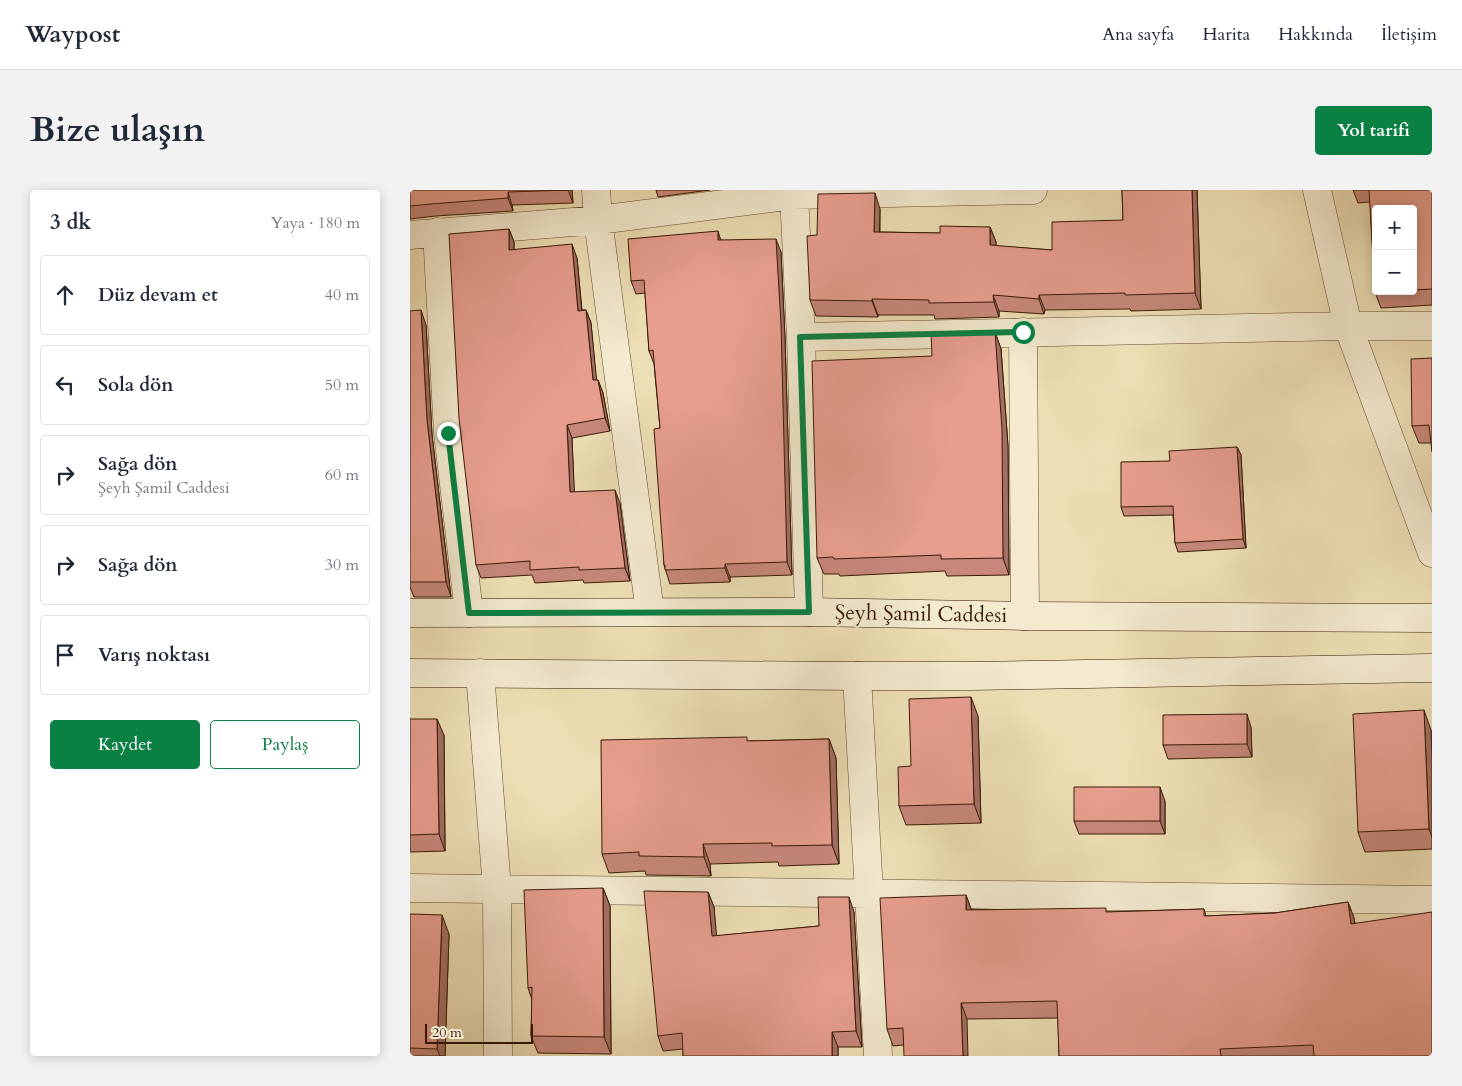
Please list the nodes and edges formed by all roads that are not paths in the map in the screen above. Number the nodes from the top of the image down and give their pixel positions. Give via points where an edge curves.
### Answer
1 (596, 190) edge
2 (1033, 190) edge
3 (1317, 190) edge
4 (794, 195) junction
5 (598, 220) junction
6 (437, 232) junction
7 (410, 234) edge
8 (1348, 326) junction
9 (1432, 326) edge
10 (1023, 332) junction
11 (800, 337) junction
12 (1432, 553) edge
13 (650, 612) junction
14 (809, 612) junction
15 (410, 613) edge
16 (469, 613) junction
17 (1025, 616) junction
18 (1432, 618) edge
19 (1432, 668) edge
20 (410, 673) edge
21 (480, 673) junction
22 (857, 676) junction
23 (410, 888) edge
24 (497, 889) junction
25 (868, 892) junction
26 (1432, 900) edge
27 (498, 1056) edge
28 (878, 1056) edge

1 - 5 street
2 - 4 street
3 - 8 street
4 - 5 street
4 - 11 street
5 - 6 street
5 - 13 street
6 - 7 street
6 - 16 street via 448,433
8 - 9 street
8 - 10 street
8 - 12 street
10 - 11 street
10 - 17 street
11 - 14 street
13 - 14 street, Şeyh Şamil Caddesi
13 - 16 street, Şeyh Şamil Caddesi
14 - 17 street, Şeyh Şamil Caddesi
15 - 16 street, Şeyh Şamil Caddesi
17 - 18 street, Şeyh Şamil Caddesi
19 - 22 street
20 - 21 street
21 - 22 street
21 - 24 street
22 - 25 street
23 - 24 street
24 - 25 street
24 - 27 street
25 - 26 street
25 - 28 street

